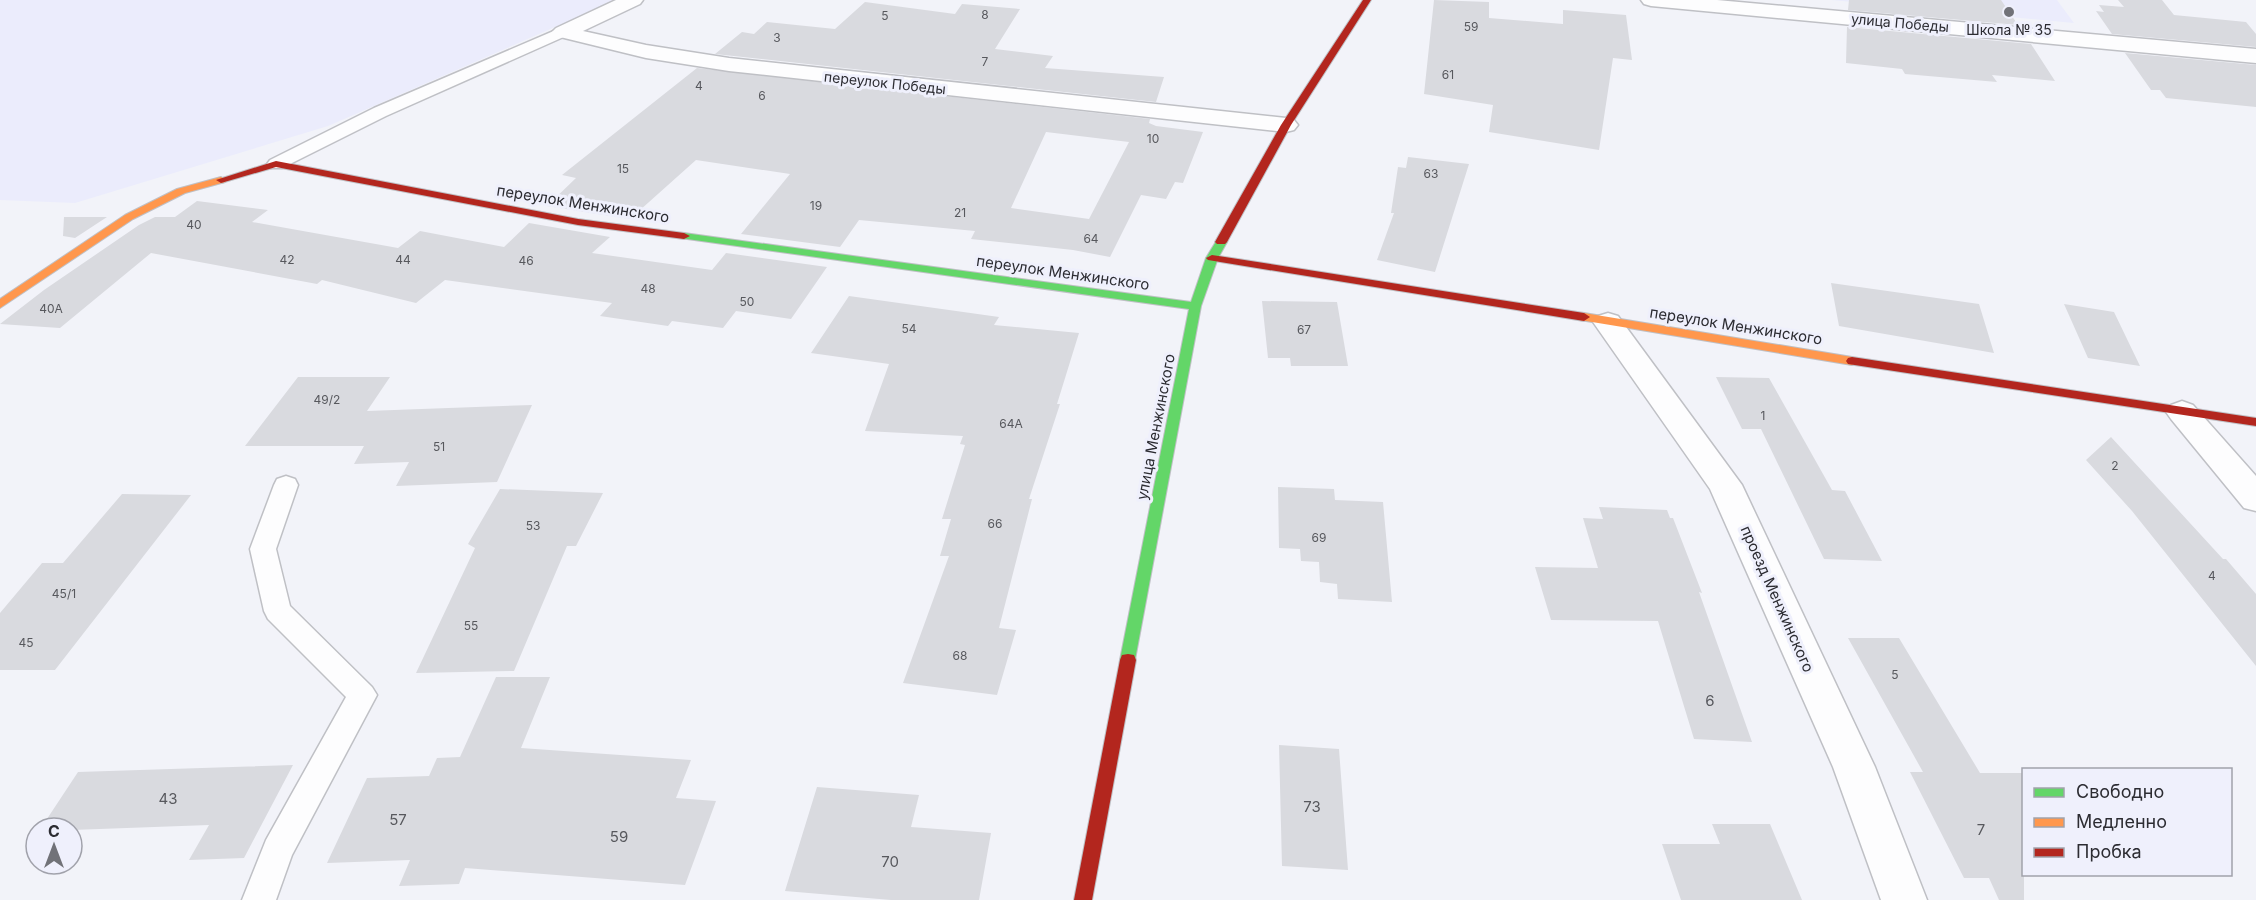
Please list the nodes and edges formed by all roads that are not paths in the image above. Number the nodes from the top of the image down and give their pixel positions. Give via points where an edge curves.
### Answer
1 (633, 0) edge
2 (1367, 0) edge
3 (1651, 0) edge
4 (563, 33) junction
5 (2256, 56) edge
6 (1286, 125) junction
7 (276, 165) junction
8 (1212, 258) junction
9 (0, 304) edge
10 (1195, 306) junction
11 (1608, 322) junction
12 (2182, 412) junction
13 (2256, 422) edge
14 (286, 484) dead end
15 (2256, 500) edge
16 (260, 900) edge
17 (1083, 900) edge
18 (1904, 900) edge

1 - 4 street
2 - 6 street, улица Менжинского
3 - 5 street, улица Победы
4 - 6 street, переулок Победы via 677,57 822,76
4 - 7 lane via 380,112
6 - 8 street, улица Менжинского
7 - 9 street, переулок Менжинского via 180,191 129,217
7 - 10 street, переулок Менжинского via 578,222
8 - 10 street, улица Менжинского
8 - 11 street, переулок Менжинского
10 - 17 street, улица Менжинского
11 - 12 street, переулок Менжинского
11 - 18 street, проезд Менжинского via 1725,484 1854,767
12 - 13 street, переулок Менжинского
12 - 15 street
14 - 16 lane via 263,549 278,610 362,695 278,850

